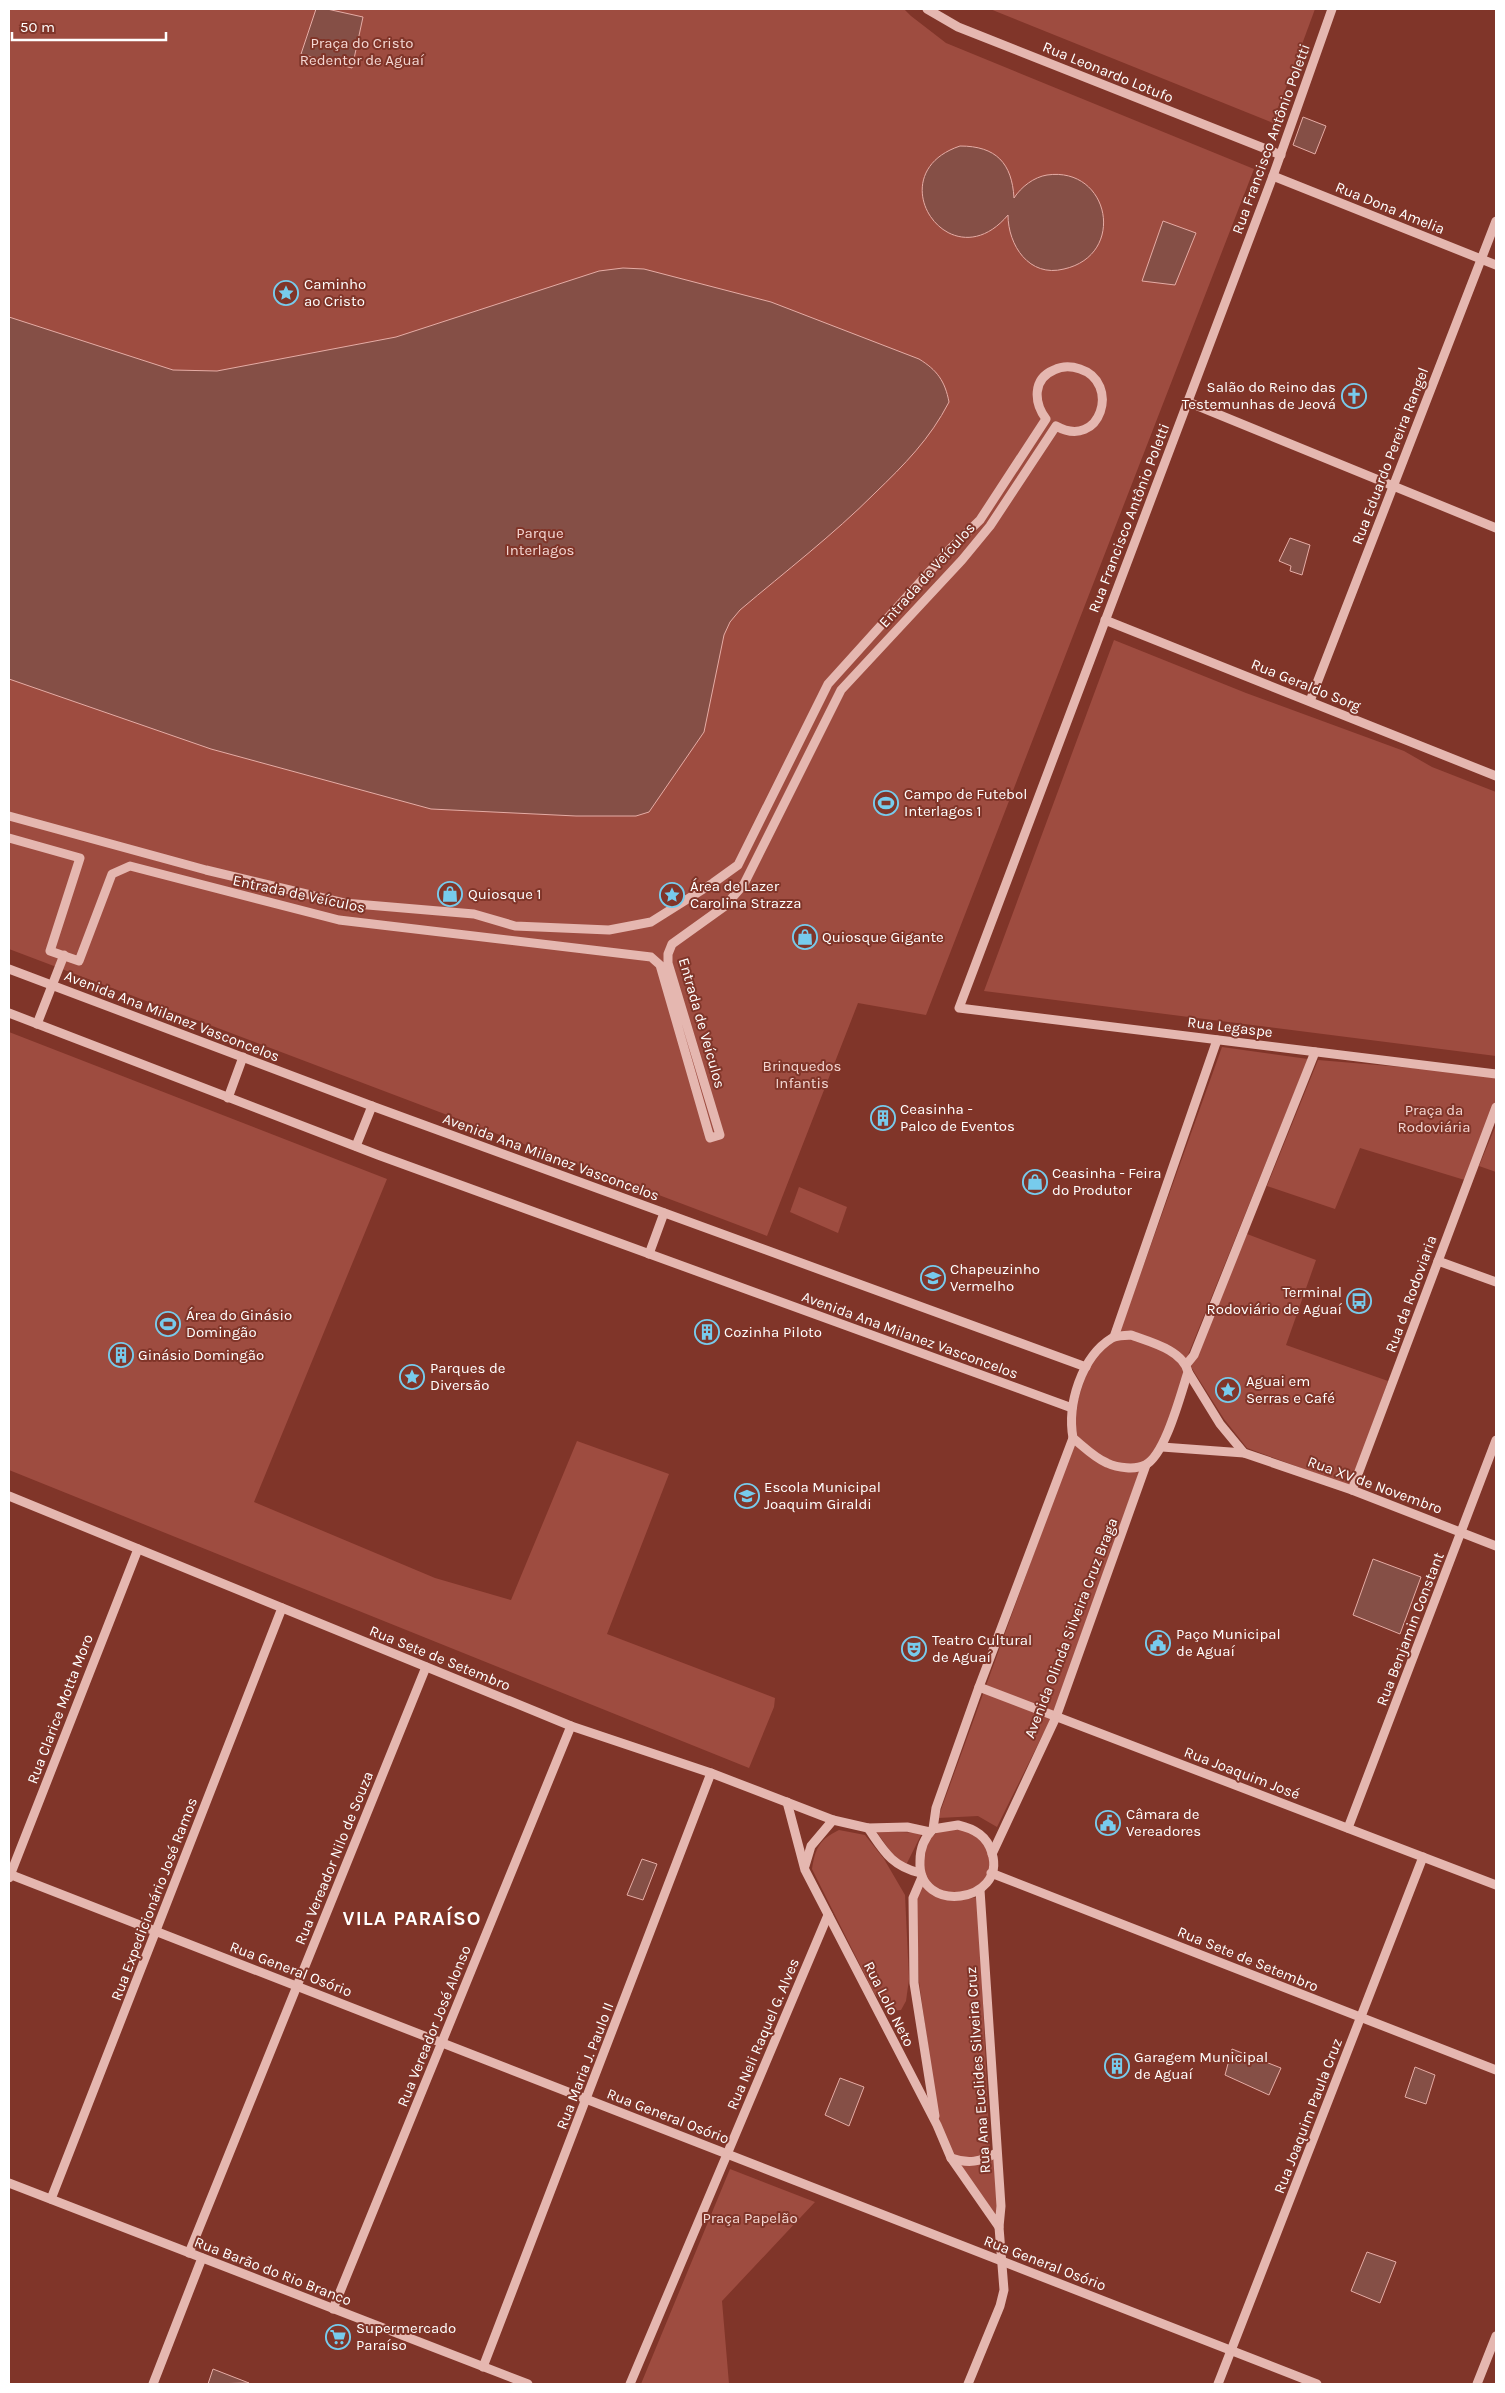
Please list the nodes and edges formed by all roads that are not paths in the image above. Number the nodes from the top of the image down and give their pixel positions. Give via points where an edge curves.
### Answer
1 (927, 9) edge
2 (1332, 9) edge
3 (1281, 155) junction
4 (1273, 176) junction
5 (1496, 221) edge
6 (1482, 260) junction
7 (1496, 265) edge
8 (1188, 402) junction
9 (1394, 486) junction
10 (1496, 528) edge
11 (1106, 620) junction
12 (1310, 701) junction
13 (1496, 776) edge
14 (9, 816) edge
15 (9, 838) edge
16 (64, 956) junction
17 (9, 969) edge
18 (52, 985) junction
19 (959, 1008) joint
20 (9, 1013) edge
21 (37, 1024) junction
22 (1217, 1040) junction
23 (1315, 1052) junction
24 (243, 1057) junction
25 (1496, 1074) edge
26 (228, 1098) junction
27 (372, 1106) junction
28 (1496, 1106) edge
29 (356, 1146) junction
30 (664, 1213) junction
31 (648, 1254) junction
32 (1438, 1261) junction
33 (1496, 1282) edge
34 (1114, 1337) junction
35 (1086, 1367) junction
36 (1187, 1369) junction
37 (1072, 1408) junction
38 (1073, 1438) junction
39 (1496, 1440) edge
40 (1162, 1447) junction
41 (1244, 1452) junction
42 (1146, 1465) junction
43 (1352, 1490) junction
44 (9, 1496) edge
45 (1462, 1533) junction
46 (1496, 1546) edge
47 (138, 1549) junction
48 (282, 1608) junction
49 (426, 1667) junction
50 (979, 1687) junction
51 (1056, 1717) junction
52 (571, 1726) junction
53 (711, 1773) junction
54 (787, 1802) junction
55 (833, 1820) junction
56 (868, 1828) junction
57 (1348, 1828) junction
58 (931, 1831) junction
59 (992, 1854) junction
60 (1423, 1857) junction
61 (805, 1870) junction
62 (991, 1873) junction
63 (9, 1875) edge
64 (921, 1875) junction
65 (1496, 1885) edge
66 (980, 1890) junction
67 (828, 1915) junction
68 (156, 1931) junction
69 (297, 1986) junction
70 (1360, 2018) junction
71 (442, 2043) junction
72 (1496, 2070) edge
73 (587, 2099) junction
74 (937, 2125) junction
75 (996, 2153) junction
76 (727, 2154) junction
77 (951, 2158) junction
78 (9, 2183) edge
79 (51, 2199) junction
80 (999, 2227) junction
81 (190, 2253) junction
82 (202, 2258) junction
83 (1002, 2261) junction
84 (333, 2309) junction
85 (1496, 2336) edge
86 (1231, 2351) junction
87 (483, 2367) junction
88 (153, 2384) edge
89 (528, 2384) edge
90 (630, 2384) edge
91 (968, 2384) edge
92 (1218, 2384) edge
93 (1317, 2384) edge
94 (1477, 2384) edge

1 - 3 street, Rua Leonardo Lotufo via 958,27
2 - 3 street, Rua Francisco Antônio Poletti
3 - 4 street, Rua Francisco Antônio Poletti
4 - 6 street, Rua Dona Amelia
4 - 8 street, Rua Francisco Antônio Poletti
5 - 6 street, Rua Eduardo Pereira Rangel
6 - 7 street, Rua Dona Amelia
6 - 9 street, Rua Eduardo Pereira Rangel
8 - 9 street
8 - 11 street, Rua Francisco Antônio Poletti
9 - 10 street
9 - 12 street, Rua Eduardo Pereira Rangel
11 - 12 street, Rua Geraldo Sorg
11 - 19 street, Rua Francisco Antônio Poletti
12 - 13 street, Rua Geraldo Sorg
14 - 16 street, Entrada de Veículos via 344,903 474,914 515,926 609,930 651,922 738,865 828,684 980,520 1036,436 1046,419 1037,404 1036,391 1042,379 1062,366 1087,371 1098,383 1102,394 1098,418 1090,427 1078,432 1066,432 1056,426 990,526 841,690 744,884 725,906 672,944 668,964 720,1135 710,1138 660,965 651,957 339,920 130,866 112,874 79,961
15 - 16 street via 80,858 50,951
16 - 18 street
17 - 18 street, Avenida Ana Milanez Vasconcelos
18 - 21 street
18 - 24 street, Avenida Ana Milanez Vasconcelos
19 - 22 street, Rua Legaspe
20 - 21 street, Avenida Ana Milanez Vasconcelos
21 - 26 street, Avenida Ana Milanez Vasconcelos
22 - 23 street, Rua Legaspe
22 - 34 street
23 - 25 street, Rua Legaspe
23 - 36 street
24 - 26 street
24 - 27 street, Avenida Ana Milanez Vasconcelos
26 - 29 street, Avenida Ana Milanez Vasconcelos
27 - 29 street
27 - 30 street, Avenida Ana Milanez Vasconcelos
28 - 32 street, Rua da Rodoviaria
29 - 31 street, Avenida Ana Milanez Vasconcelos
30 - 31 street
30 - 35 street, Avenida Ana Milanez Vasconcelos
31 - 37 street, Avenida Ana Milanez Vasconcelos
32 - 33 street
32 - 43 street, Rua da Rodoviaria
34 - 35 street via 1098,1350
34 - 36 street via 1131,1335 1157,1344
35 - 37 street
36 - 40 street
36 - 41 street via 1220,1424
37 - 38 street
38 - 42 street via 1108,1464 1130,1468
38 - 50 street
39 - 45 street, Rua Benjamin Constant
40 - 41 street
40 - 42 street
41 - 43 street, Rua XV de Novembro
42 - 51 street, Avenida Olinda Silveira Cruz Braga
43 - 45 street, Rua XV de Novembro
44 - 47 street, Rua Sete de Setembro
45 - 46 street, Rua XV de Novembro
45 - 57 street, Rua Benjamin Constant
47 - 48 street, Rua Sete de Setembro
47 - 63 street, Rua Clarice Motta Moro
48 - 49 street, Rua Sete de Setembro
48 - 68 street, Rua Expedicionário José Ramos
49 - 52 street, Rua Sete de Setembro
49 - 69 street, Rua Vereador Nilo de Souza
50 - 51 street, Rua Joaquim José
50 - 58 street via 936,1808
51 - 57 street, Rua Joaquim José
51 - 59 street, Avenida Olinda Silveira Cruz Braga
52 - 53 street, Rua Sete de Setembro
52 - 71 street, Rua Vereador José Alonso
53 - 54 street, Rua Sete de Setembro
53 - 73 street, Rua Maria J. Paulo II
54 - 55 street, Rua Sete de Setembro
54 - 61 street, Rua Lolo Neto
55 - 56 street, Rua Sete de Setembro
55 - 61 street via 812,1846
56 - 58 street, Rua Sete de Setembro via 907,1827
56 - 64 street via 887,1856 905,1869
57 - 60 street, Rua Joaquim José
58 - 59 street via 958,1824 973,1829 986,1840
58 - 64 street via 920,1851
59 - 62 street
60 - 65 street, Rua Joaquim José
60 - 70 street, Rua Joaquim Paula Cruz
61 - 67 street, Rua Lolo Neto
62 - 66 street
62 - 70 street, Rua Sete de Setembro
63 - 68 street, Rua General Osório
64 - 66 street via 930,1888 945,1897 965,1897
64 - 74 street via 913,1898 914,1983
66 - 75 street, Rua Ana Euclides Silveira Cruz
67 - 74 street, Rua Lolo Neto
67 - 76 street, Rua Neli Raquel G. Alves
68 - 69 street, Rua General Osório
68 - 79 street, Rua Expedicionário José Ramos
69 - 71 street, Rua General Osório
69 - 81 street, Rua Vereador Nilo de Souza
70 - 72 street, Rua Sete de Setembro
70 - 86 street, Rua Joaquim Paula Cruz
71 - 73 street, Rua General Osório
71 - 84 street, Rua Vereador José Alonso
73 - 76 street, Rua General Osório
73 - 87 street, Rua Maria J. Paulo II
74 - 77 street, Rua Lolo Neto
75 - 77 street via 983,2160 963,2162
75 - 80 street, Rua Ana Euclides Silveira Cruz via 1001,2206
76 - 83 street, Rua General Osório
76 - 90 street, Rua Neli Raquel G. Alves
77 - 80 street, Rua Lolo Neto
78 - 79 street, Rua Barão do Rio Branco
79 - 81 street, Rua Barão do Rio Branco
80 - 83 street, Rua Ana Euclides Silveira Cruz
81 - 82 street, Rua Barão do Rio Branco
82 - 84 street, Rua Barão do Rio Branco
82 - 88 street
83 - 86 street, Rua General Osório
83 - 91 street, Rua Ana Euclides Silveira Cruz via 1004,2290 1000,2306
84 - 87 street, Rua Barão do Rio Branco
85 - 94 street
86 - 92 street, Rua Joaquim Paula Cruz
86 - 93 street, Rua General Osório
87 - 89 street, Rua Barão do Rio Branco

